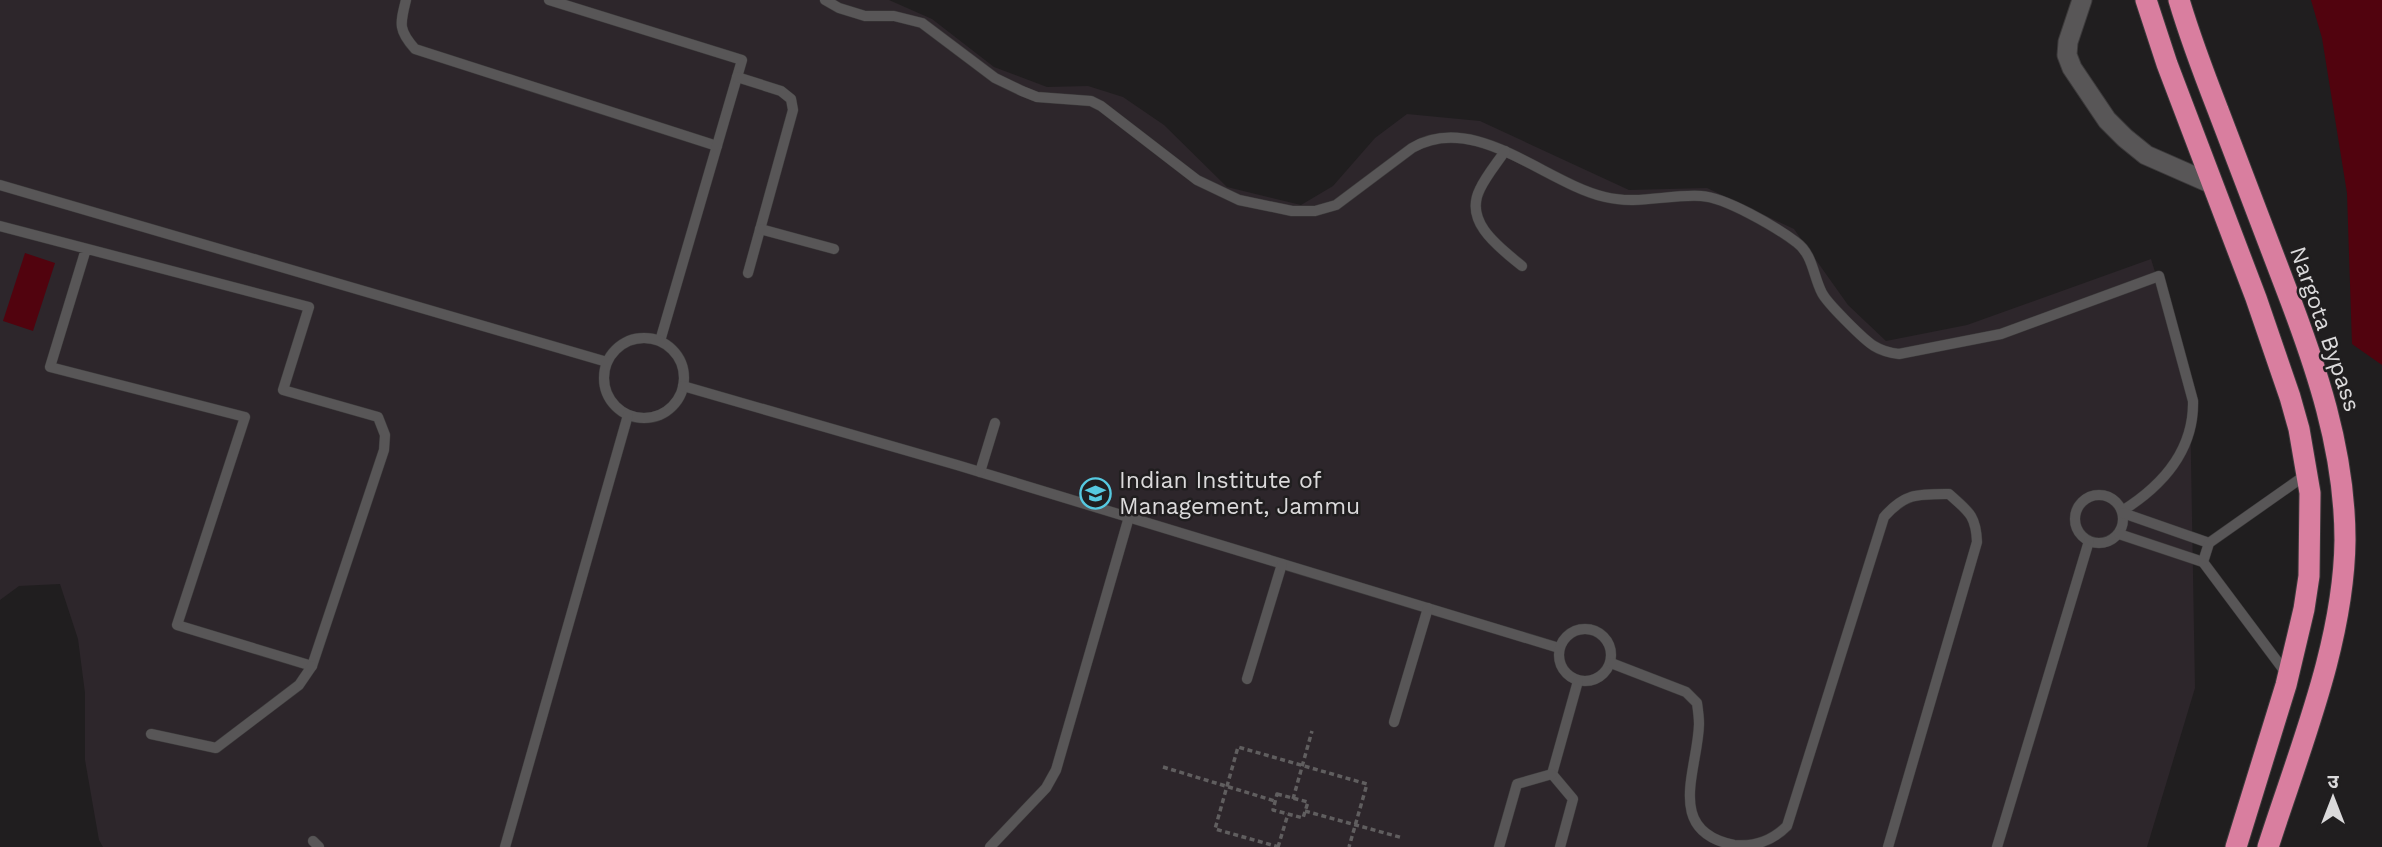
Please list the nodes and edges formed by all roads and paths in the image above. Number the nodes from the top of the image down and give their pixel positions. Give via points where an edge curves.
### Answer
1 (406, 0) edge
2 (549, 0) edge
3 (825, 0) edge
4 (2082, 0) edge
5 (2146, 0) edge
6 (2179, 0) edge
7 (737, 77) junction
8 (717, 146) junction
9 (1505, 151) junction
10 (2212, 184) junction
11 (0, 186) edge
12 (0, 226) edge
13 (760, 229) junction
14 (86, 249) junction
15 (834, 249) dead end
16 (1522, 266) dead end
17 (748, 273) dead end
18 (660, 341) junction
19 (607, 362) junction
20 (683, 386) junction
21 (628, 415) junction
22 (995, 423) dead end
23 (980, 472) junction
24 (2308, 474) junction
25 (2122, 512) junction
26 (1129, 517) junction
27 (2119, 534) junction
28 (2089, 541) junction
29 (2209, 543) junction
30 (2203, 562) junction
31 (1282, 564) junction
32 (1428, 608) junction
33 (1559, 648) junction
34 (1611, 663) junction
35 (312, 666) junction
36 (2289, 676) junction
37 (1247, 679) dead end
38 (1578, 681) junction
39 (1394, 722) dead end
40 (1312, 731) dead end
41 (151, 734) dead end
42 (1302, 766) junction
43 (1163, 767) dead end
44 (1552, 774) junction
45 (1227, 786) junction
46 (1293, 799) junction
47 (1275, 801) junction
48 (1306, 811) junction
49 (1288, 814) junction
50 (1355, 825) junction
51 (1403, 838) dead end
52 (505, 847) edge
53 (990, 847) edge
54 (1279, 847) edge
55 (1349, 847) edge
56 (1499, 847) edge
57 (1560, 847) edge
58 (1888, 847) edge
59 (1997, 847) edge
60 (2236, 847) edge
61 (2268, 847) edge

1 - 8 lane via 400,23 415,50
2 - 7 lane via 742,60
3 - 9 lane via 865,16 894,16 922,23 995,78 1022,92 1091,101 1197,180 1252,203 1292,211 1336,205 1424,141 1460,138
4 - 10 street via 2067,55 2107,120 2146,155
5 - 10 highway
6 - 61 highway, Nargota Bypass via 2315,368 2343,497 2345,541 2336,619
7 - 8 lane
7 - 13 lane via 781,91 791,99 793,110
8 - 18 lane
9 - 16 lane via 1478,191 1477,206 1480,223 1493,243
9 - 25 lane via 1604,197 1626,201 1704,196 1765,222 1804,249 1822,293 1873,345 1886,352 1899,354 2001,334 2159,276 2193,401 2193,416 2186,444 2172,468
10 - 24 highway via 2290,397
11 - 19 lane
12 - 14 lane
13 - 15 lane
13 - 17 lane
14 - 35 lane via 310,307 283,390 378,417 382,423 384,450
14 - 35 lane via 50,367 245,417 177,625
18 - 19 lane via 629,341
18 - 20 lane via 682,363
19 - 21 lane via 607,392
20 - 21 lane via 668,410 649,418
20 - 23 lane
21 - 52 lane
22 - 23 lane
23 - 26 lane
24 - 29 lane
24 - 36 highway via 2309,576
25 - 27 lane
25 - 28 lane via 2109,496 2098,494 2079,504 2075,525
25 - 29 lane
26 - 31 lane
26 - 53 lane via 1056,769 1046,788
27 - 28 lane via 2110,541
27 - 30 lane
28 - 59 lane
29 - 30 lane
30 - 36 lane
31 - 32 lane
31 - 37 lane
32 - 33 lane
32 - 39 lane
33 - 34 lane via 1572,632 1592,630 1608,642
33 - 38 lane via 1562,668
34 - 38 lane via 1598,678
34 - 58 lane via 1686,692 1698,702 1699,725 1688,789 1699,829 1736,846 1775,838 1787,826 1884,517 1897,502 1921,494 1949,494 1976,524 1977,541
35 - 41 lane via 299,685 216,748
36 - 60 highway
38 - 44 lane
40 - 42 path
42 - 45 path via 1238,747
42 - 46 path
42 - 50 path via 1367,784
43 - 45 path
44 - 56 lane via 1517,784
44 - 57 lane via 1573,799
45 - 47 path
45 - 54 path via 1215,829
46 - 47 path via 1277,794
46 - 48 path via 1308,803
47 - 49 path via 1273,810
48 - 49 path via 1303,818
48 - 50 path
49 - 54 path
50 - 51 path
50 - 55 path

